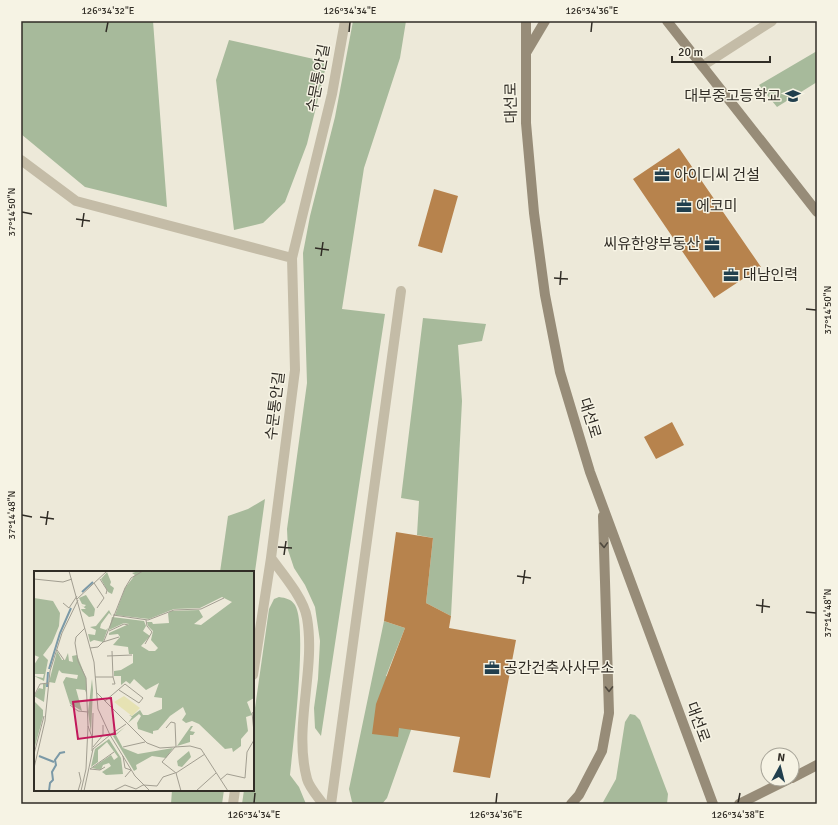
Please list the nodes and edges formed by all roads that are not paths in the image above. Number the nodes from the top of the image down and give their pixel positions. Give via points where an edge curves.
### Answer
1 (344, 21) edge
2 (526, 21) edge
3 (545, 21) edge
4 (667, 21) edge
5 (772, 21) edge
6 (525, 54) junction
7 (702, 66) junction
8 (21, 160) edge
9 (817, 212) edge
10 (292, 258) junction
11 (401, 291) dead end
12 (603, 506) junction
13 (271, 558) junction
14 (254, 668) edge
15 (817, 765) edge
16 (800, 774) edge
17 (773, 787) edge
18 (235, 791) edge
19 (233, 804) edge
20 (323, 804) edge
21 (331, 804) edge
22 (571, 804) edge
23 (712, 804) edge
24 (739, 804) edge

1 - 10 lane, 수문통안길 via 332,94
2 - 6 street, 대선로
3 - 6 street
4 - 7 street
5 - 7 lane
6 - 12 street, 대선로 via 526,123 545,295 560,372
7 - 9 street
8 - 10 lane via 76,201
10 - 13 lane, 수문통안길 via 295,370
11 - 21 lane
12 -> 22 street via 609,713 602,751 579,795
12 - 23 street, 대선로
13 - 14 lane, 수문통안길
13 - 20 lane via 293,588 307,617 310,656 303,742 307,780
15 - 16 street
17 - 24 street
18 - 19 lane

